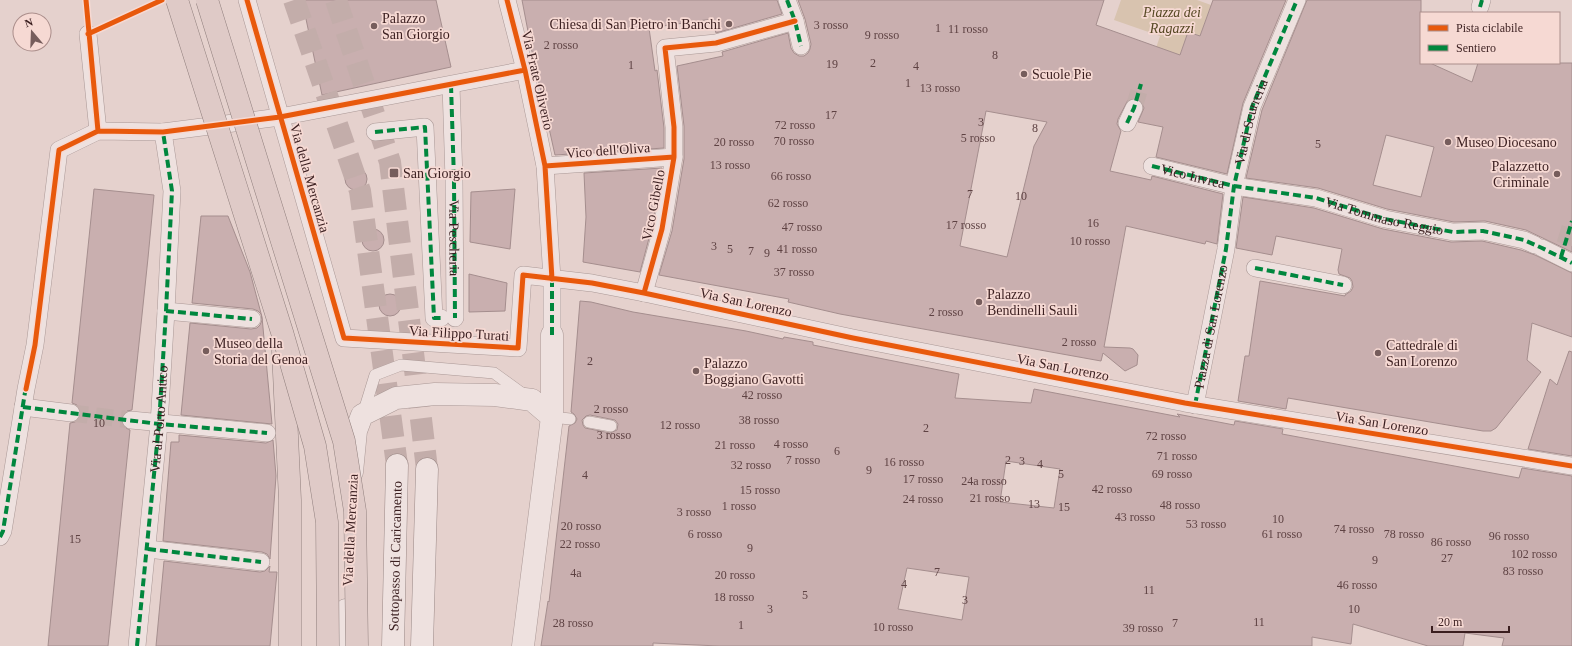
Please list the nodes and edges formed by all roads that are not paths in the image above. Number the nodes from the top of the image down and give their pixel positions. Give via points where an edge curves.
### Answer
1 (176, 0) edge
2 (206, 0) edge
3 (247, 0) edge
4 (507, 0) edge
5 (787, 0) edge
6 (1297, 0) edge
7 (795, 21) junction
8 (88, 34) dead end
9 (801, 46) dead end
10 (525, 70) junction
11 (451, 86) junction
12 (280, 117) junction
13 (98, 131) junction
14 (163, 132) junction
15 (375, 132) dead end
16 (674, 157) junction
17 (545, 166) junction
18 (1152, 166) dead end
19 (1234, 186) junction
20 (1226, 249) joint
21 (1566, 255) edge
22 (1255, 268) dead end
23 (552, 278) junction
24 (1343, 285) dead end
25 (644, 293) junction
26 (166, 311) junction
27 (252, 319) dead end
28 (282, 332) junction
29 (552, 335) joint
30 (344, 338) joint
31 (532, 400) junction
32 (1195, 405) junction
33 (23, 407) junction
34 (71, 413) tunnel mouth
35 (362, 415) junction
36 (561, 418) junction
37 (131, 420) tunnel mouth
38 (589, 422) dead end
39 (160, 424) junction
40 (611, 426) dead end
41 (267, 433) dead end
42 (398, 465) tunnel mouth
43 (1572, 466) edge
44 (427, 469) tunnel mouth
45 (0, 537) edge
46 (148, 549) junction
47 (261, 562) dead end
48 (137, 646) edge
49 (290, 646) edge
50 (328, 646) edge
51 (346, 646) edge
52 (357, 646) edge
53 (393, 646) edge
54 (422, 646) edge
55 (523, 646) edge

1 - 28 highway, bridge
2 - 52 highway, bridge via 344,441 355,511
3 - 12 street, Via della Mercanzia
4 - 10 street, Via Frate Oliverio
5 - 7 street
6 - 19 street, Via di Scurreria via 1252,107
7 - 9 street
7 - 16 street, Vico Gibello via 711,44 665,48 674,127
8 - 13 street
10 - 11 street
10 - 17 street, Via Frate Oliverio
11 - 12 street
11 - 15 street, Via Pescheria via 454,180 448,318 434,318 425,127
12 - 14 street
12 - 30 street, Via della Mercanzia
13 - 14 street
13 - 33 street via 59,150 35,344
14 - 26 street, Via al Porto Antico via 172,190
16 - 17 street, Vico dell'Oliva
16 - 25 street, Vico Gibello via 662,229
17 - 23 street, Via Frate Oliverio
18 - 19 street, Vico Invrea
19 - 20 street, Via di Scurreria
19 - 21 street, Via Tommaso Reggio via 1316,198 1385,219 1454,232 1483,231 1524,240
20 - 32 street, Piazza di San Lorenzo
22 - 24 street
23 - 25 street, Via San Lorenzo
23 - 29 street
23 - 30 street, Via Filippo Turati via 523,275 518,348
25 - 32 street, Via San Lorenzo via 853,338
26 - 27 street
26 - 39 street, Via al Porto Antico
28 - 49 highway, bridge via 290,500
28 - 50 highway, bridge via 315,446 322,483 327,522
29 - 36 street
31 - 35 street via 495,395 435,394 396,398
31 - 35 lane via 494,373 401,365 375,375
31 - 36 street
32 - 43 street, Via San Lorenzo
33 - 34 street
33 - 45 street
35 - 51 street, Via della Mercanzia via 356,432 348,497
36 - 55 street
37 - 39 street
38 - 40 lane
39 - 41 street
39 - 46 street, Via al Porto Antico
42 - 53 street, Sottopasso di Caricamento
44 - 54 street, Sottopasso di Caricamento
46 - 47 street
46 - 48 street, Via al Porto Antico

